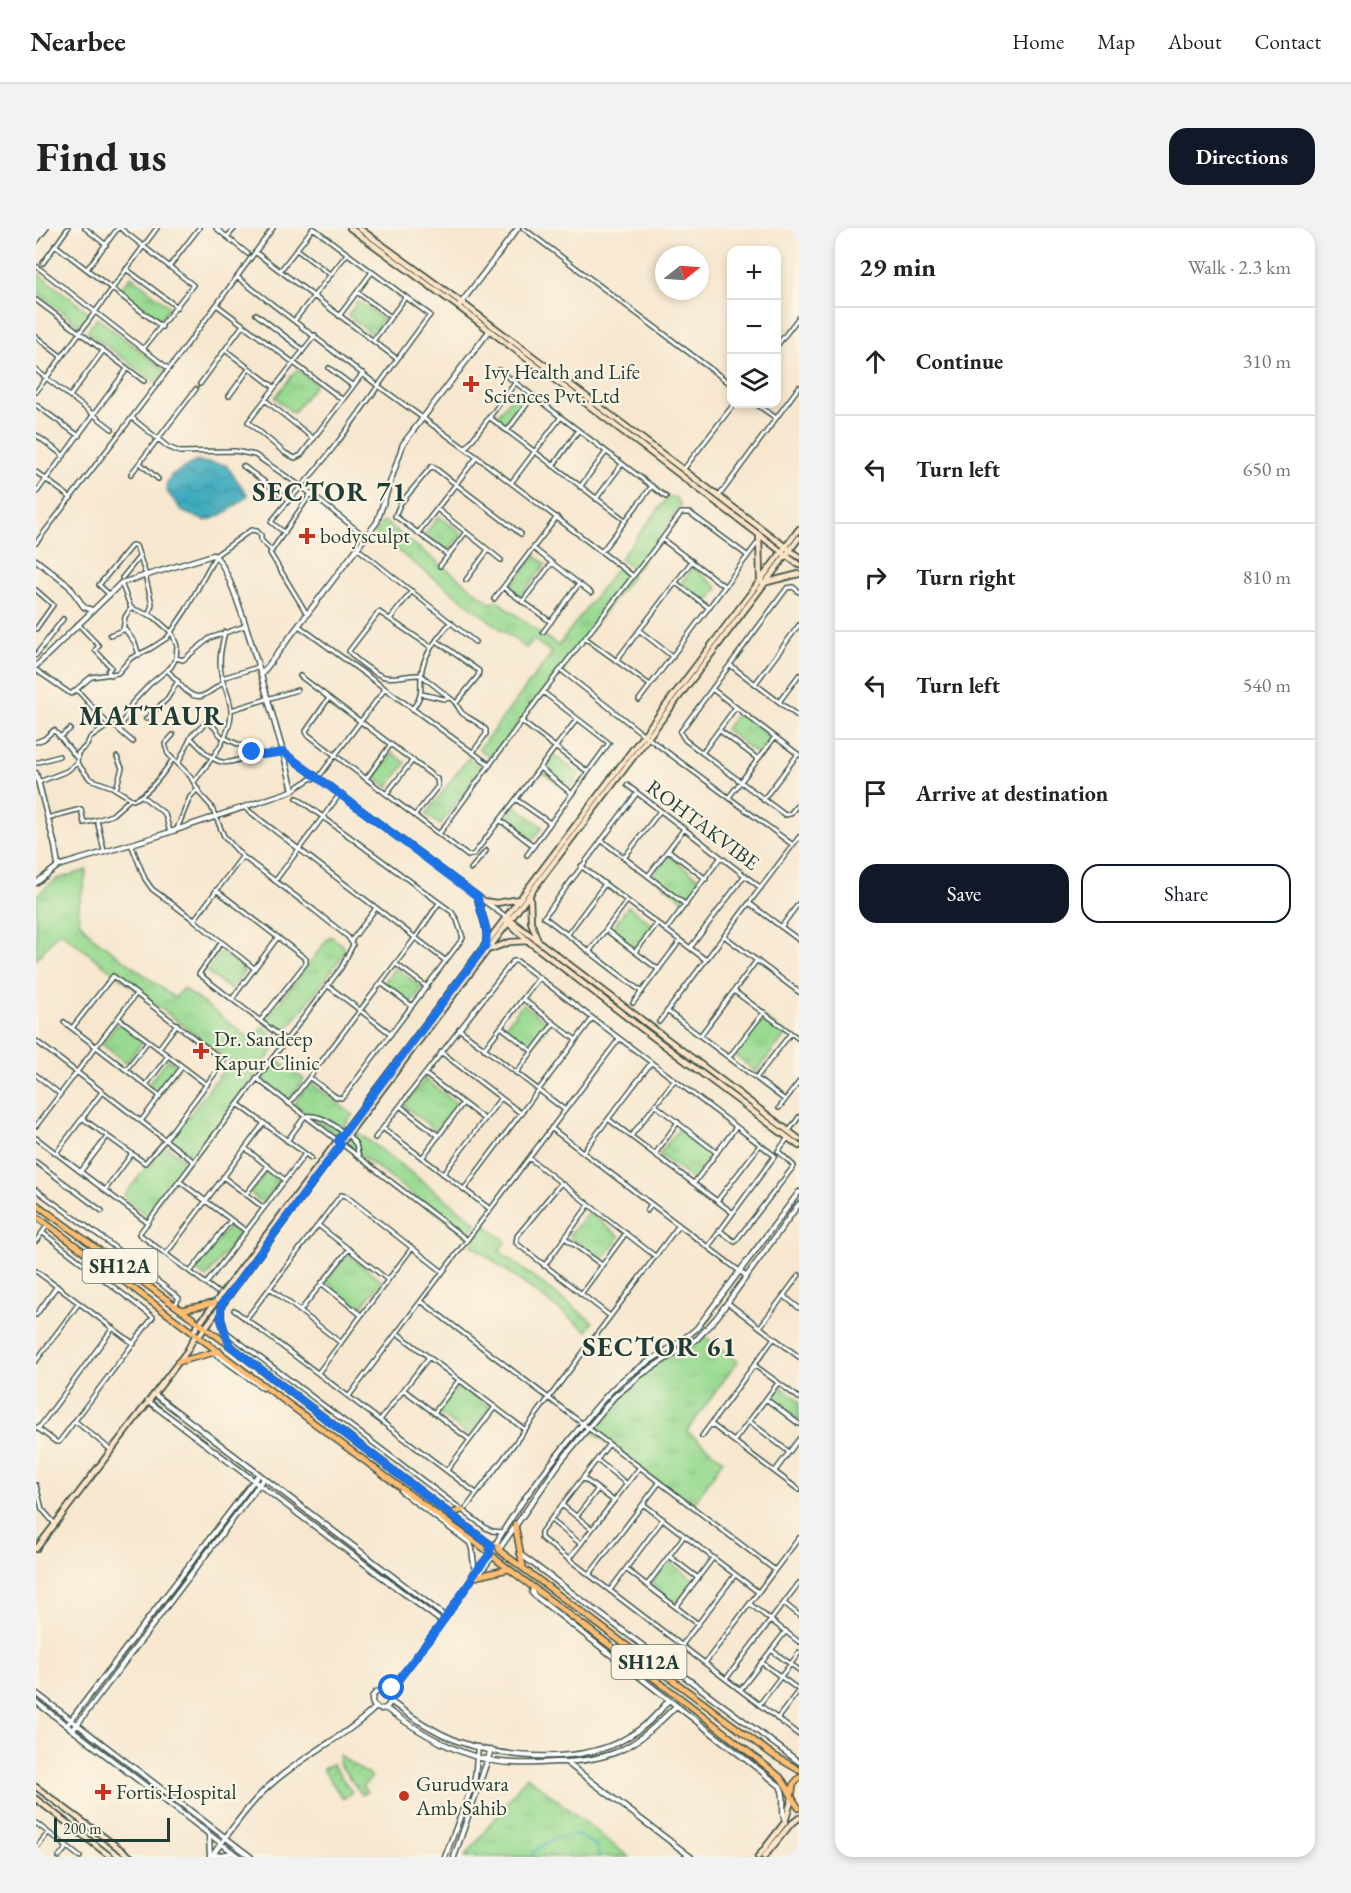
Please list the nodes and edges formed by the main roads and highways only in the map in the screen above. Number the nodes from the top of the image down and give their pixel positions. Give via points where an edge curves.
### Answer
1 (350, 228) edge
2 (359, 228) edge
3 (460, 304) junction
4 (491, 330) junction
5 (799, 529) edge
6 (759, 535) junction
7 (799, 538) edge
8 (785, 552) junction
9 (799, 558) edge
10 (799, 565) edge
11 (799, 574) edge
12 (762, 582) junction
13 (646, 736) junction
14 (530, 894) junction
15 (478, 897) road end
16 (520, 899) junction
17 (483, 901) road end
18 (506, 919) junction
19 (528, 941) junction
20 (540, 943) junction
21 (486, 945) junction
22 (487, 951) junction
23 (346, 1134) junction
24 (799, 1139) edge
25 (799, 1146) edge
26 (36, 1204) edge
27 (36, 1216) edge
28 (217, 1304) junction
29 (181, 1310) junction
30 (199, 1323) junction
31 (205, 1327) junction
32 (196, 1334) junction
33 (229, 1345) junction
34 (216, 1351) junction
35 (178, 1362) junction
36 (234, 1362) junction
37 (236, 1369) road end
38 (464, 1509) road end
39 (450, 1514) junction
40 (516, 1524) road end
41 (497, 1547) junction
42 (36, 1549) edge
43 (492, 1555) junction
44 (523, 1568) junction
45 (509, 1569) junction
46 (475, 1576) road end
47 (799, 1770) edge
48 (799, 1778) edge
49 (36, 1787) edge
50 (792, 1796) junction
51 (36, 1799) edge
52 (799, 1808) edge
53 (799, 1818) edge
54 (111, 1857) edge
55 (131, 1857) edge
56 (758, 1857) edge
57 (764, 1857) edge

1 - 3 main road
2 - 3 main road
3 - 4 main road
4 - 6 main road
4 - 8 main road via 719,496
5 - 8 main road
6 - 8 main road
6 - 12 main road
7 - 8 main road
8 - 9 main road
8 - 10 main road
8 - 12 main road
11 - 12 main road
12 - 13 main road
13 - 14 main road
13 - 16 main road
14 - 18 main road
14 - 20 main road via 531,922
15 - 21 main road via 487,929
16 - 17 main road
16 - 18 main road
18 - 19 main road
18 - 20 main road
18 - 21 main road
18 - 22 main road
19 - 22 main road via 510,942
19 - 25 main road
20 - 24 main road
21 - 23 main road
22 - 23 main road
23 - 28 main road
26 - 29 main road, SH12A
27 - 32 main road, SH12A
28 - 29 main road
28 - 30 main road
28 - 31 main road
28 - 33 main road
29 - 30 main road, SH12A
30 - 31 main road, SH12A
30 - 32 main road
31 - 32 main road
31 - 33 main road, SH12A
32 - 34 main road, SH12A
32 - 35 main road
33 - 39 main road, SH12A
34 - 35 main road
34 - 36 main road, SH12A
35 - 42 main road
36 - 37 main road
36 - 43 main road, SH12A
38 - 39 main road
39 - 41 main road, SH12A
40 - 44 main road
41 - 43 main road
41 - 43 main road
41 - 44 main road, SH12A
43 - 45 main road, SH12A
44 - 47 main road, SH12A via 773,1755
45 - 46 main road
45 - 50 main road, SH12A via 774,1772
48 - 50 main road
49 - 55 main road
50 - 52 main road, SH12A
50 - 56 main road via 785,1822
51 - 54 main road
53 - 57 main road

